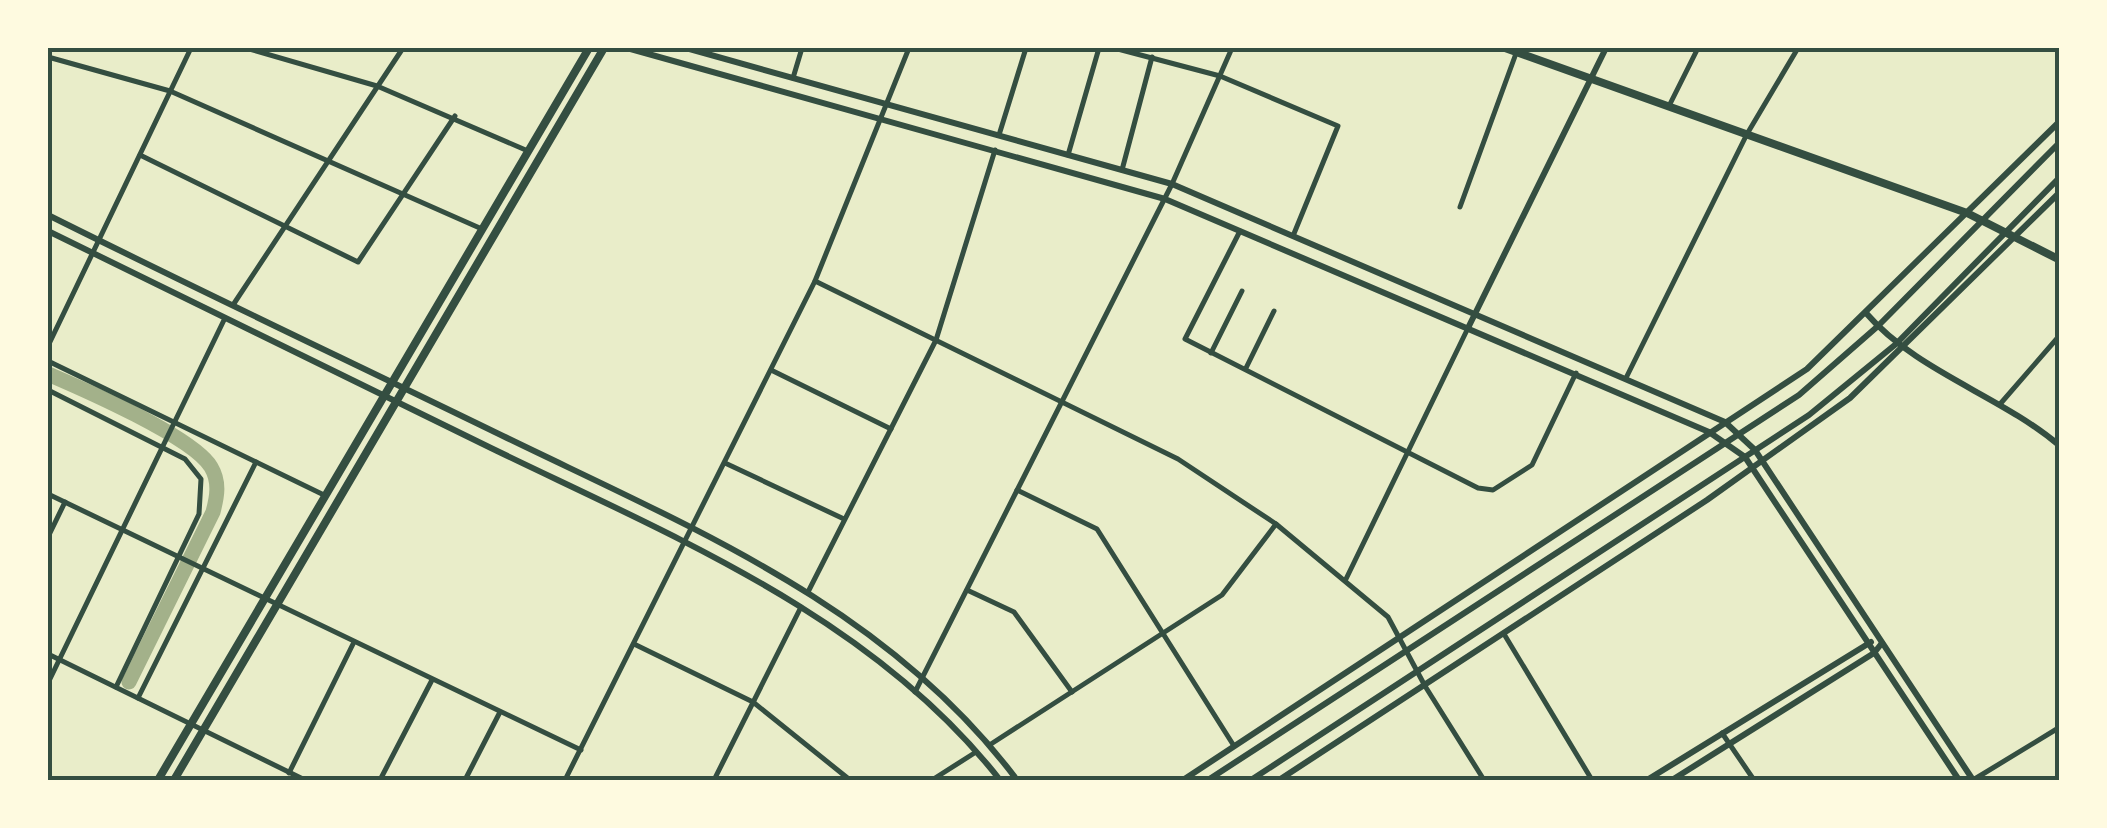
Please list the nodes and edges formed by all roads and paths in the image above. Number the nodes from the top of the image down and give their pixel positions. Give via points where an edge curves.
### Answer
1 (191, 48) edge
2 (246, 48) edge
3 (403, 48) edge
4 (589, 48) edge
5 (604, 48) edge
6 (627, 48) edge
7 (686, 48) edge
8 (802, 48) edge
9 (910, 48) edge
10 (1026, 48) edge
11 (1099, 48) edge
12 (1114, 48) edge
13 (1232, 48) edge
14 (1505, 48) edge
15 (1606, 48) edge
16 (1698, 48) edge
17 (1798, 48) edge
18 (1517, 50) edge
19 (49, 53) edge
20 (1152, 58) junction
21 (1220, 76) junction
22 (794, 78) junction
23 (1591, 78) junction
24 (377, 86) junction
25 (170, 91) junction
26 (885, 104) junction
27 (1669, 106) junction
28 (454, 116) junction
29 (880, 118) junction
30 (2060, 121) edge
31 (1747, 134) junction
32 (998, 135) junction
33 (2060, 142) edge
34 (995, 150) junction
35 (528, 152) junction
36 (140, 155) junction
37 (1068, 155) junction
38 (330, 160) junction
39 (1122, 170) junction
40 (2060, 177) edge
41 (1172, 184) junction
42 (2060, 192) edge
43 (404, 194) junction
44 (1165, 199) junction
45 (1460, 207) dead end
46 (1967, 213) junction
47 (48, 215) edge
48 (1982, 220) junction
49 (286, 226) junction
50 (482, 229) junction
51 (1240, 231) junction
52 (2006, 231) junction
53 (48, 232) edge
54 (1293, 236) junction
55 (2016, 236) junction
56 (98, 240) junction
57 (92, 253) junction
58 (2060, 260) edge
59 (815, 281) junction
60 (1242, 291) dead end
61 (232, 305) junction
62 (1274, 311) dead end
63 (1476, 312) junction
64 (1866, 313) junction
65 (225, 318) junction
66 (1469, 326) junction
67 (1878, 326) junction
68 (2060, 335) edge
69 (936, 340) junction
70 (1896, 344) junction
71 (48, 346) edge
72 (1905, 348) junction
73 (1212, 352) junction
74 (48, 362) edge
75 (1246, 368) junction
76 (771, 370) junction
77 (1576, 373) junction
78 (1626, 378) junction
79 (391, 382) junction
80 (404, 388) junction
81 (48, 390) edge
82 (383, 395) junction
83 (396, 402) junction
84 (1062, 402) junction
85 (2001, 403) junction
86 (1725, 422) junction
87 (174, 425) junction
88 (891, 429) junction
89 (1709, 432) junction
90 (1742, 434) junction
91 (1728, 443) junction
92 (164, 446) junction
93 (2060, 446) edge
94 (1755, 450) junction
95 (1407, 452) junction
96 (1745, 456) junction
97 (1762, 461) junction
98 (256, 462) junction
99 (725, 463) junction
100 (1752, 468) junction
101 (1017, 490) junction
102 (48, 494) edge
103 (324, 494) junction
104 (64, 502) junction
105 (845, 520) junction
106 (1276, 524) junction
107 (693, 528) junction
108 (122, 530) junction
109 (48, 538) edge
110 (686, 543) junction
111 (181, 559) junction
112 (200, 568) junction
113 (1346, 579) junction
114 (967, 590) junction
115 (808, 592) junction
116 (263, 598) junction
117 (274, 604) junction
118 (801, 607) junction
119 (1160, 634) junction
120 (1504, 634) junction
121 (1402, 636) junction
122 (354, 642) junction
123 (1867, 642) junction
124 (1882, 643) junction
125 (634, 644) junction
126 (1409, 650) junction
127 (1874, 653) junction
128 (48, 654) edge
129 (58, 659) junction
130 (1417, 669) junction
131 (922, 677) junction
132 (432, 680) junction
133 (48, 684) edge
134 (1425, 686) junction
135 (116, 687) junction
136 (915, 692) junction
137 (1072, 692) junction
138 (138, 698) junction
139 (754, 702) junction
140 (500, 712) junction
141 (190, 724) junction
142 (2060, 726) edge
143 (203, 730) junction
144 (1722, 733) junction
145 (991, 744) junction
146 (1730, 744) junction
147 (1234, 746) junction
148 (581, 750) junction
149 (977, 752) junction
150 (290, 773) junction
151 (176, 776) edge
152 (158, 780) edge
153 (185, 780) edge
154 (305, 780) edge
155 (380, 780) edge
156 (465, 780) edge
157 (565, 780) edge
158 (714, 780) edge
159 (850, 780) edge
160 (932, 780) edge
161 (1000, 780) edge
162 (1017, 780) edge
163 (1183, 780) edge
164 (1208, 780) edge
165 (1250, 780) edge
166 (1279, 780) edge
167 (1484, 780) edge
168 (1592, 780) edge
169 (1647, 780) edge
170 (1672, 780) edge
171 (1754, 780) edge
172 (1958, 780) edge
173 (1973, 780) edge

1 - 25 street
2 - 24 street
3 - 24 street
4 - 35 main road
5 - 80 main road
6 - 29 street
7 - 22 street
8 - 22 street
9 - 26 street
10 - 32 street
11 - 37 street
12 - 20 street
13 - 21 street
14 - 18 main road
15 - 23 street
16 - 27 street
17 - 31 street
18 - 23 main road
18 - 45 street
19 - 25 street
20 - 21 street
20 - 39 street
21 - 41 street
21 - 54 street via 1338,126
22 - 26 street
23 - 27 main road
23 - 63 street
24 - 28 street
24 - 38 street
25 - 36 street
25 - 38 street
26 - 29 street
26 - 32 street
27 - 31 main road
28 - 35 street
28 - 43 street
29 - 34 street
29 - 59 street
30 - 46 street
31 - 46 main road
31 - 78 street
32 - 37 street
33 - 48 street
34 - 44 street
34 - 69 street
35 - 50 main road
36 - 49 street
36 - 56 street
37 - 39 street
38 - 43 street
38 - 49 street
39 - 41 street
40 - 52 street
41 - 44 street
41 - 54 street
42 - 55 street
43 - 49 street via 358,262
43 - 50 street
44 - 51 street
44 - 84 street
46 - 48 main road
46 - 64 street
47 - 56 street
48 - 52 main road
48 - 67 street
49 - 61 street
50 - 79 main road
51 - 66 street
51 - 73 street via 1185,338
52 - 55 main road
52 - 70 street
53 - 57 street
54 - 63 street
55 - 58 main road
55 - 72 street
56 - 57 street
56 - 61 street
57 - 65 street
57 - 71 street
59 - 69 street
59 - 76 street
60 - 73 street
61 - 79 street
62 - 75 street
63 - 66 street
63 - 78 street
64 - 67 street
64 - 86 street via 1806,368
65 - 82 street
65 - 87 street
66 - 77 street
66 - 95 street
67 - 70 street
67 - 90 street
68 - 85 street
69 - 84 street
69 - 88 street
70 - 72 street
70 - 94 street
72 - 85 street
72 - 97 street via 1850,398
73 - 75 street
74 - 87 street
75 - 95 street
76 - 88 street
76 - 99 street
77 - 89 street
77 - 95 street via 1532,465 1493,490
78 - 86 street
79 - 80 street
79 - 82 main road
80 - 83 main road
80 - 107 street
81 - 92 street
82 - 83 street
82 - 103 main road
83 - 110 street
83 - 117 main road
84 - 101 street
84 - 106 street via 1178,459
85 - 93 street
86 - 89 street
86 - 90 street
87 - 92 street
87 - 98 street
88 - 105 street
89 - 91 street
89 - 121 street
90 - 91 street
90 - 94 street
91 - 96 street
91 - 126 street
92 - 108 street
92 - 111 street via 192,464 203,490
94 - 96 street
94 - 97 street
95 - 113 street
96 - 100 street
96 - 130 street
97 - 100 street
97 - 124 street
98 - 103 street
98 - 112 street
99 - 105 street
99 - 107 street
100 - 120 street
100 - 123 street
101 - 114 street
101 - 119 street via 1097,530
102 - 104 street
103 - 116 main road
104 - 108 street
104 - 109 street
105 - 115 street
106 - 113 street
106 - 119 street via 1222,595
107 - 110 street
107 - 115 street
108 - 111 street
108 - 129 street
110 - 118 street
110 - 125 street
111 - 112 street
111 - 135 street
112 - 116 street
112 - 138 street
113 - 121 street
114 - 131 street
114 - 137 street via 1014,612
115 - 131 street via 852,618
116 - 117 street
116 - 141 main road
117 - 122 street
117 - 143 main road
118 - 136 street via 843,632
118 - 139 street
119 - 137 street
119 - 147 street
120 - 134 street
120 - 168 street
121 - 126 street
121 - 147 street
122 - 132 street
122 - 150 street
123 - 124 street
123 - 127 street
123 - 144 street
124 - 127 street
124 - 173 street
125 - 139 street
125 - 148 street
126 - 130 street
126 - 164 street
127 - 146 street
127 - 172 street
128 - 129 street
129 - 133 street
129 - 135 street
130 - 134 street
130 - 165 street
131 - 136 street
131 - 145 street
132 - 140 street
132 - 155 street
134 - 166 street
134 - 167 street
135 - 138 street
136 - 149 street
137 - 145 street
138 - 141 street
139 - 158 street
139 - 159 street
140 - 148 street
140 - 156 street
141 - 143 street
141 - 152 main road
142 - 173 street
143 - 150 street
143 - 151 main road
144 - 146 street
144 - 169 street
145 - 162 street
146 - 170 street
146 - 171 street
147 - 163 street
148 - 157 street
149 - 160 street
149 - 161 street
150 - 154 street
151 - 153 street

